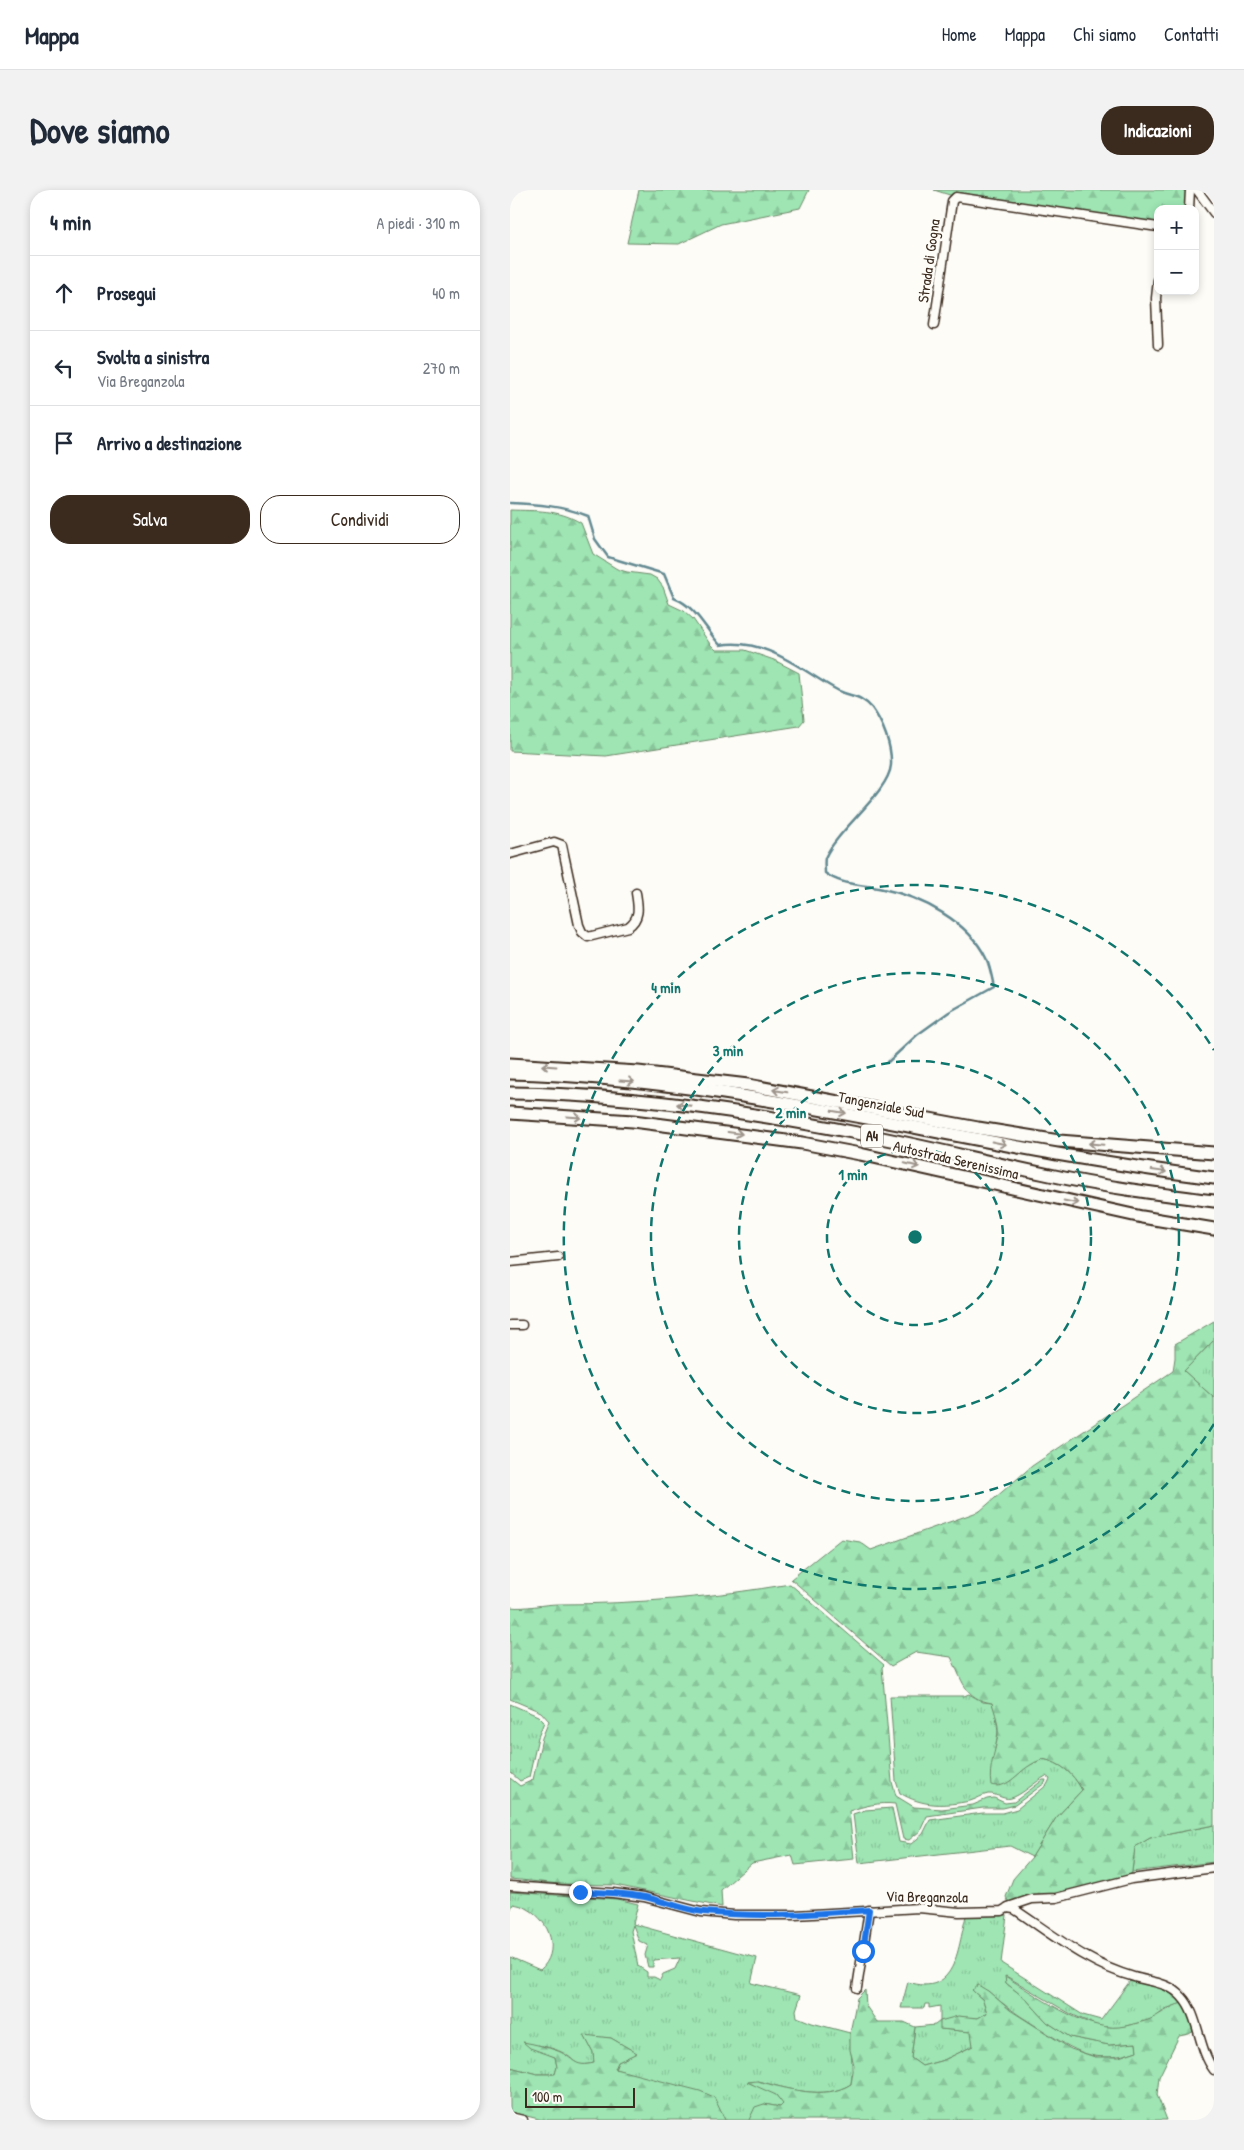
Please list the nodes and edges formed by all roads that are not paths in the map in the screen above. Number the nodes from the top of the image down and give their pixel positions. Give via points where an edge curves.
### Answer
1 (1190, 190) edge
2 (1197, 190) edge
3 (1189, 205) edge
4 (1214, 213) edge
5 (1154, 226) edge
6 (1156, 295) edge
7 (934, 325) dead end
8 (1158, 345) dead end
9 (510, 854) edge
10 (636, 893) dead end
11 (510, 1064) edge
12 (510, 1073) edge
13 (510, 1093) edge
14 (510, 1113) edge
15 (1214, 1153) edge
16 (1214, 1178) edge
17 (1214, 1200) edge
18 (1214, 1229) edge
19 (558, 1257) dead end
20 (510, 1262) edge
21 (510, 1325) edge
22 (522, 1325) dead end
23 (1214, 1868) edge
24 (510, 1886) edge
25 (1007, 1908) junction
26 (869, 1910) junction
27 (857, 1988) dead end
28 (1214, 2070) edge
29 (510, 2117) edge
30 (523, 2120) edge

1 - 3 street
2 - 4 street
5 - 7 street, Strada di Gogna via 956,196 952,202
6 - 8 street
9 - 10 street via 554,842 562,845 579,925 588,936 633,924 637,915
15 -> 11 highway, Tangenziale Sud via 1059,1141 748,1086 638,1072
12 -> 16 highway, Tangenziale Sud via 637,1082 746,1096 1056,1154
17 -> 13 highway, Autostrada Serenissima / A4 via 1052,1176 864,1134 746,1114 636,1100
14 -> 18 highway, Autostrada Serenissima / A4 via 651,1123 802,1143 1132,1215
19 - 20 street
21 - 22 street
23 - 25 street, Via Breganzola via 1131,1879 1056,1898 1032,1899
24 - 26 street, Via Breganzola via 613,1892 701,1912 734,1915
25 - 26 street, Via Breganzola via 1002,1911 959,1912 918,1908
25 - 28 street via 1014,1909 1083,1954 1119,1972 1165,1984 1175,1990 1188,2004 1207,2061
26 - 27 street
29 - 30 street

